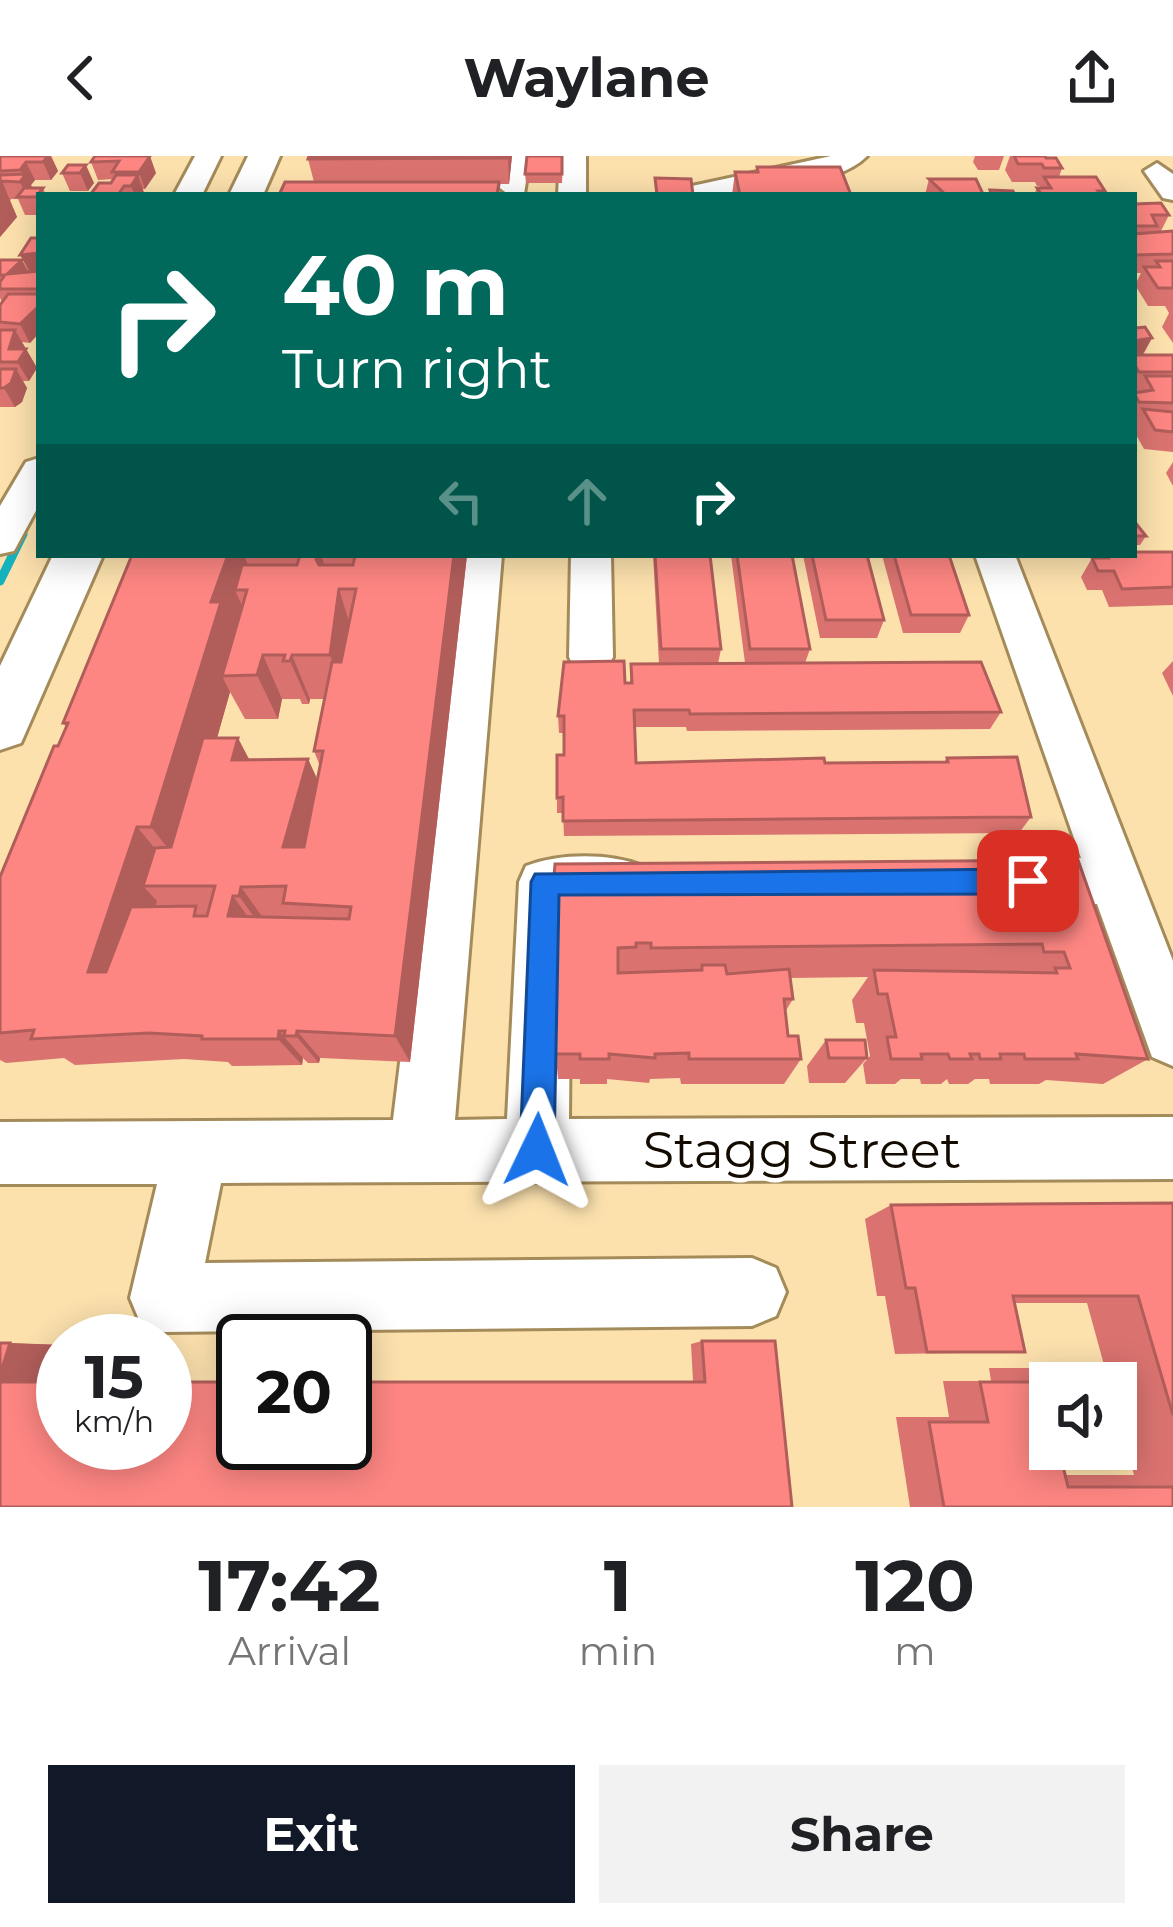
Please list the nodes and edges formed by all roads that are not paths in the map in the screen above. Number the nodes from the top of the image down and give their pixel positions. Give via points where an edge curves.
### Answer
1 (208, 156) edge
2 (264, 156) edge
3 (517, 156) edge
4 (573, 156) edge
5 (850, 162) edge
6 (514, 188) dead end
7 (190, 192) edge
8 (247, 192) edge
9 (572, 192) edge
10 (703, 192) edge
11 (36, 476) edge
12 (0, 542) edge
13 (77, 558) edge
14 (482, 558) edge
15 (591, 558) edge
16 (996, 558) edge
17 (591, 657) edge
18 (0, 727) edge
19 (959, 881) edge
20 (1115, 881) junction
21 (683, 882) edge
22 (1173, 1037) edge
23 (1173, 1148) edge
24 (537, 1150) junction
25 (422, 1151) junction
26 (196, 1152) junction
27 (0, 1153) edge
28 (752, 1292) dead end

1 - 7 street
2 - 8 main road
3 - 6 street
4 - 9 street
5 - 10 street
11 - 12 street
13 - 18 main road
14 - 25 street
15 - 17 street
16 - 20 street
19 - 20 street
20 - 22 street
21 - 24 street via 545,882
23 - 24 street, Stagg Street
24 - 25 street, Stagg Street
25 - 26 street, Stagg Street
26 - 27 street, Stagg Street
26 - 28 street via 164,1298

